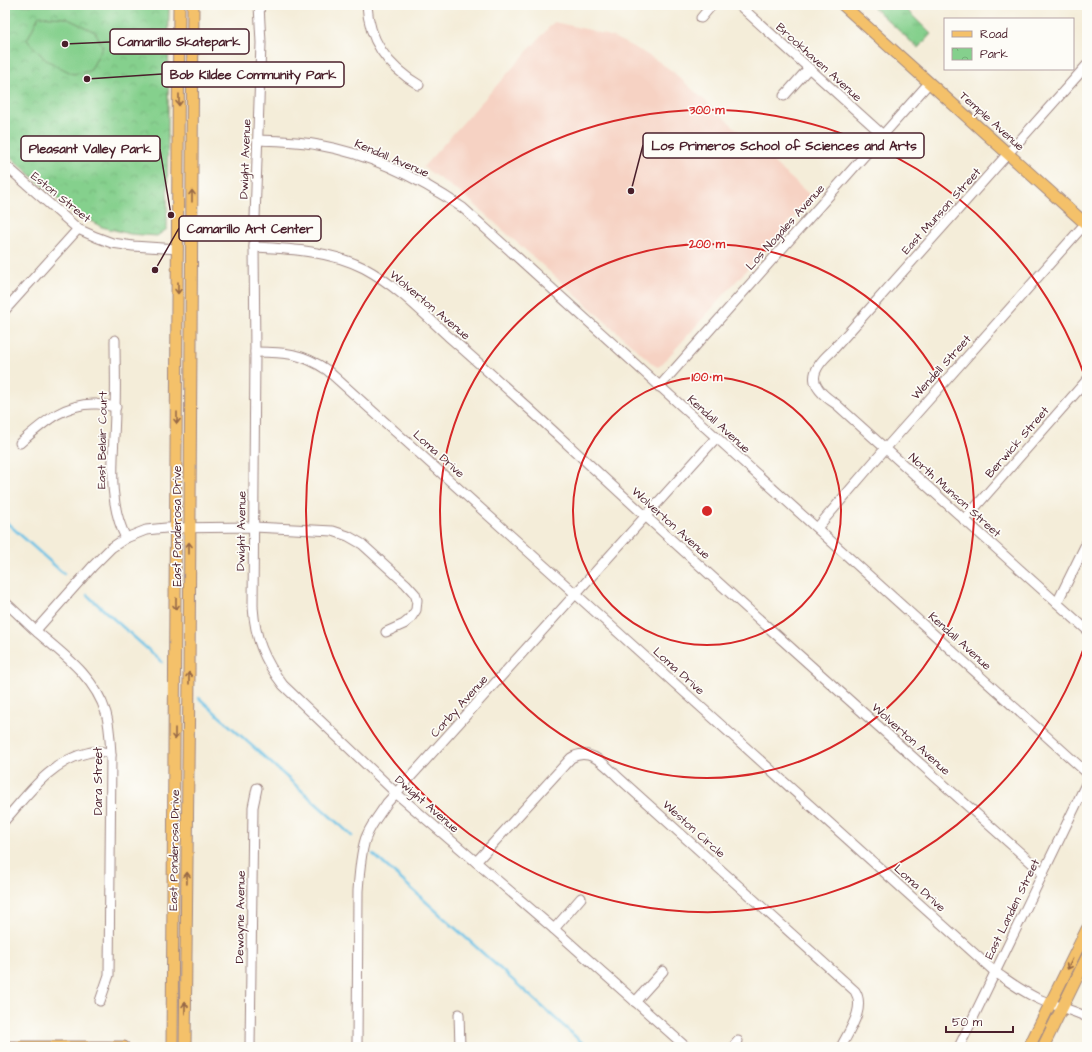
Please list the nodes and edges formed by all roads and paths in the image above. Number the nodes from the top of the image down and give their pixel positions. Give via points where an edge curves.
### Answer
1 (179, 5) edge
2 (193, 5) edge
3 (259, 5) edge
4 (367, 5) edge
5 (712, 5) edge
6 (739, 5) edge
7 (843, 5) edge
8 (701, 18) dead end
9 (808, 69) junction
10 (1085, 71) edge
11 (929, 83) junction
12 (419, 86) dead end
13 (784, 96) dead end
14 (883, 135) junction
15 (258, 140) junction
16 (1008, 154) junction
17 (5, 165) edge
18 (1086, 224) edge
19 (78, 229) junction
20 (254, 247) junction
21 (178, 249) junction
22 (192, 249) junction
23 (6, 306) edge
24 (115, 340) dead end
25 (255, 352) junction
26 (815, 374) joint
27 (1087, 380) edge
28 (659, 387) junction
29 (116, 407) junction
30 (716, 438) junction
31 (20, 443) dead end
32 (885, 448) junction
33 (646, 516) junction
34 (964, 520) junction
35 (254, 527) junction
36 (176, 528) junction
37 (189, 528) junction
38 (817, 528) junction
39 (126, 538) junction
40 (1087, 542) edge
41 (576, 594) junction
42 (5, 602) edge
43 (1057, 602) junction
44 (36, 630) junction
45 (1087, 630) edge
46 (386, 632) dead end
47 (111, 756) junction
48 (1087, 773) edge
49 (1087, 782) edge
50 (258, 788) dead end
51 (397, 794) junction
52 (5, 820) edge
53 (476, 862) junction
54 (1043, 873) junction
55 (581, 898) dead end
56 (554, 929) junction
57 (1087, 929) edge
58 (1087, 957) edge
59 (664, 971) dead end
60 (995, 972) junction
61 (100, 1000) dead end
62 (635, 1002) junction
63 (1050, 1003) junction
64 (1062, 1007) junction
65 (460, 1014) dead end
66 (1087, 1017) edge
67 (5, 1047) edge
68 (124, 1047) edge
69 (172, 1047) edge
70 (185, 1047) edge
71 (250, 1047) edge
72 (357, 1047) edge
73 (460, 1047) edge
74 (686, 1047) edge
75 (841, 1047) edge
76 (959, 1047) edge
77 (1028, 1047) edge
78 (1043, 1047) edge

1 -> 21 main road, East Ponderosa Drive
22 -> 2 main road, East Ponderosa Drive
3 - 15 street, Dwight Avenue via 261,43
4 - 12 street via 372,30 380,48 398,71
5 - 8 street
6 - 9 street, Brookhaven Avenue
7 - 11 main road, Temple Avenue
9 - 13 street
9 - 14 street, Brookhaven Avenue
10 - 16 street, East Munson Street
11 - 14 street, Los Nogales Avenue
11 - 16 main road, Temple Avenue
14 - 28 street, Los Nogales Avenue
15 - 20 street, Dwight Avenue
15 - 28 street, Kendall Avenue via 317,144 332,148 403,173 444,196 462,208
16 - 18 main road, Temple Avenue
16 - 26 street, East Munson Street via 819,363
17 - 19 street, Eston Street
18 - 32 street, Wendell Street
19 - 21 street, Eston Street via 112,243
19 - 23 street
20 - 25 street, Dwight Avenue
20 - 33 street, Wolverton Avenue via 292,249 339,258 385,281 479,362
21 - 22 main road
21 -> 36 main road, East Ponderosa Drive
22 - 37 main road, East Ponderosa Drive
24 - 29 street, East Belair Court
25 - 35 street, Dwight Avenue
25 - 41 street, Loma Drive via 302,356 327,370
26 - 32 street, North Munson Street via 816,386 822,395 836,404
27 - 34 street, Berwick Street
28 - 30 street, Kendall Avenue
29 - 31 street via 97,404 71,408 47,420
29 - 39 street, East Belair Court via 112,491 119,526
30 - 33 street, Corby Avenue
30 - 38 street, Kendall Avenue
32 - 34 street, North Munson Street
32 - 38 street, Wendell Street
33 - 41 street, Corby Avenue
33 - 54 street, Wolverton Avenue
34 - 43 street, North Munson Street
35 - 37 street
35 - 46 street via 333,531 362,544 409,587 417,600 416,610 410,619
35 - 51 street, Dwight Avenue via 252,607 258,639 269,665 284,685
36 - 37 street
36 - 39 street via 146,530
36 -> 69 main road, East Ponderosa Drive
70 -> 37 main road, East Ponderosa Drive
38 - 48 street, Kendall Avenue
39 - 44 street via 111,548 93,566
40 - 43 street
41 - 51 street, Corby Avenue
41 - 60 street, Loma Drive
42 - 44 street, Dara Street
43 - 45 street, North Munson Street
44 - 47 street, Dara Street via 77,666 101,699 109,726
47 - 52 street via 105,752 94,752 82,754 61,764 44,777
47 - 61 street, Dara Street via 109,975
49 - 54 street, East Landen Street
50 - 71 street, Dewayne Avenue via 253,807
51 - 53 street, Dwight Avenue
51 - 72 street, Corby Avenue via 376,819 366,836 359,874
53 - 56 street, Dwight Avenue
53 - 75 street, Weston Circle via 571,758 582,754 591,755 855,991 859,997 859,1009
54 - 60 street, East Landen Street
55 - 56 street
56 - 62 street, Dwight Avenue
57 -> 63 main road
58 - 64 main road
59 - 62 street
60 - 63 street, Loma Drive via 1026,992
60 - 76 street, East Landen Street
62 - 74 street, Dwight Avenue
63 - 64 street, Loma Drive
63 - 77 main road
64 - 66 street, Loma Drive
64 - 78 main road
65 - 73 street
67 - 68 main road

